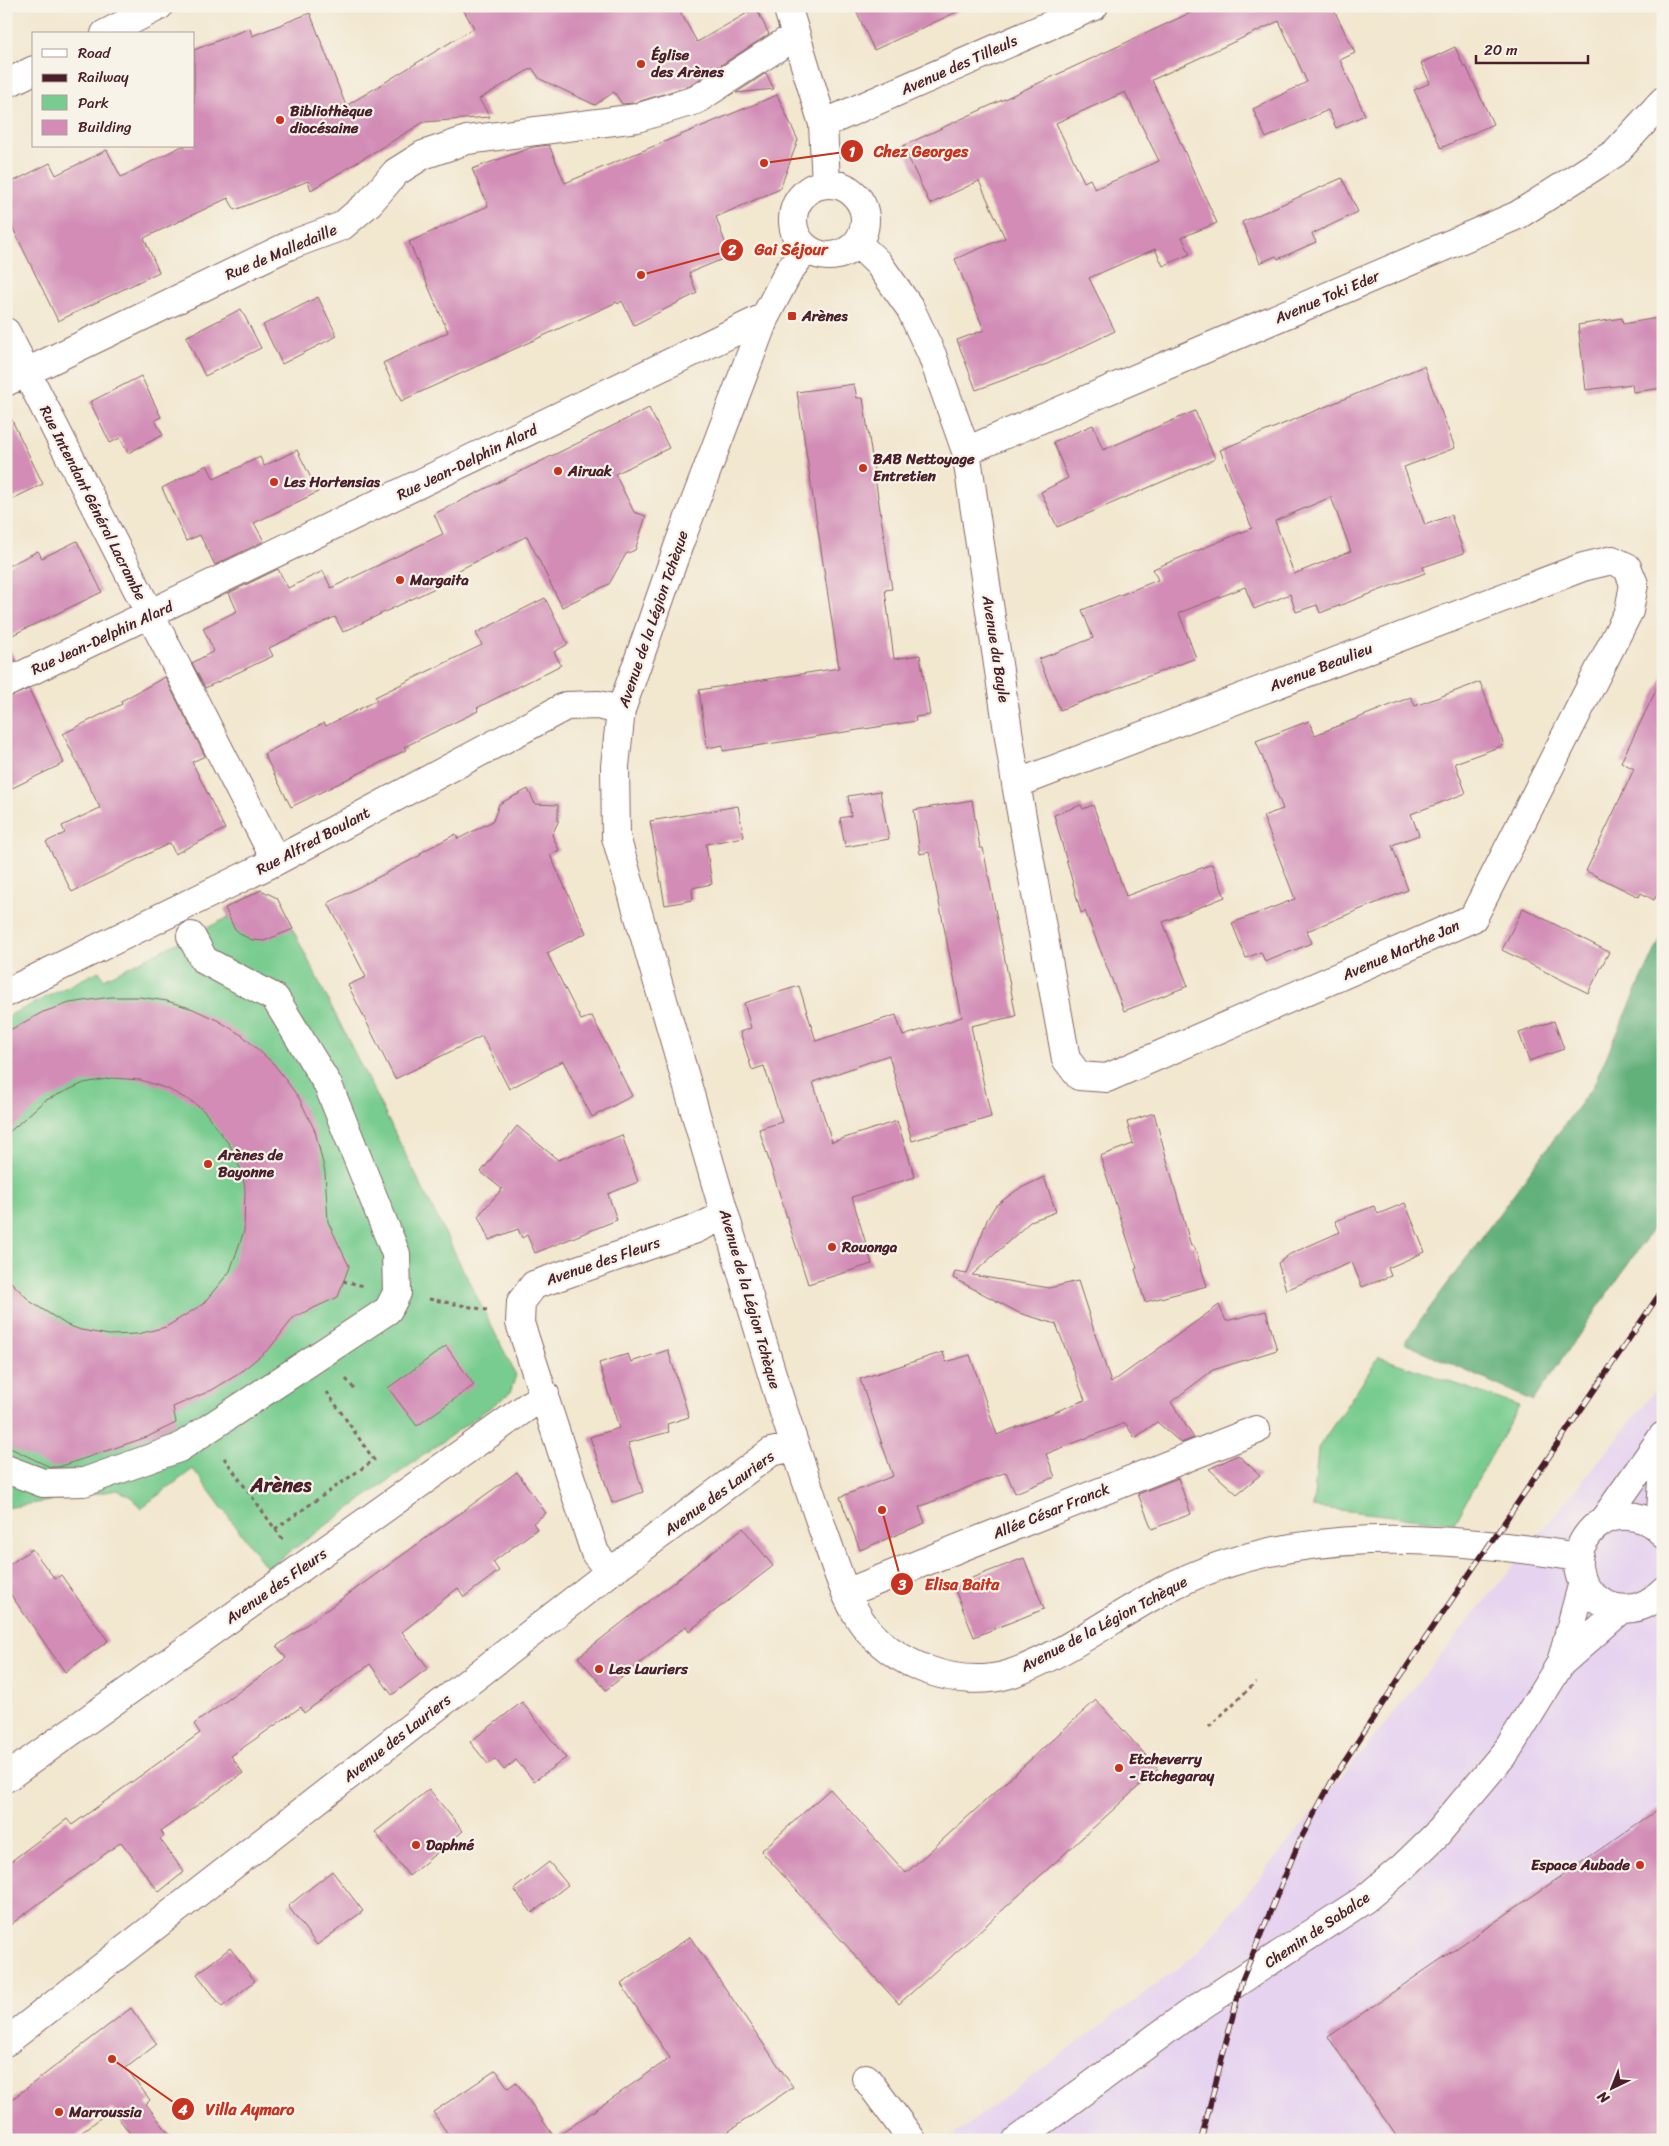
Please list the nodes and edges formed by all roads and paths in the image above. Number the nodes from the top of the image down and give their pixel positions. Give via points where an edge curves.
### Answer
1 (159, 6) edge
2 (787, 6) edge
3 (1094, 6) edge
4 (109, 32) edge
5 (796, 35) junction
6 (32, 71) edge
7 (6, 84) edge
8 (1663, 101) edge
9 (823, 124) junction
10 (826, 184) junction
11 (858, 244) junction
12 (806, 249) junction
13 (765, 318) junction
14 (6, 332) edge
15 (16, 377) edge
16 (966, 451) junction
17 (1627, 567) joint
18 (151, 615) junction
19 (6, 683) edge
20 (620, 710) junction
21 (1016, 784) junction
22 (276, 861) junction
23 (191, 936) dead end
24 (6, 992) edge
25 (1079, 1076) joint
26 (725, 1215) junction
27 (339, 1384) dead end
28 (332, 1388) dead end
29 (356, 1391) dead end
30 (545, 1394) junction
31 (1256, 1430) dead end
32 (1663, 1436) edge
33 (794, 1447) junction
34 (223, 1457) dead end
35 (6, 1469) edge
36 (1663, 1479) edge
37 (1603, 1521) junction
38 (275, 1529) junction
39 (1661, 1532) edge
40 (286, 1544) dead end
41 (1580, 1570) junction
42 (610, 1572) junction
43 (846, 1593) junction
44 (1660, 1596) edge
45 (1622, 1609) junction
46 (1561, 1663) junction
47 (1256, 1682) dead end
48 (1210, 1727) dead end
49 (6, 1778) edge
50 (6, 2042) edge
51 (866, 2078) dead end
52 (912, 2140) edge
53 (1017, 2140) edge

1 - 4 street
2 - 5 street
3 - 9 street, Avenue des Tilleuls
5 - 9 street
5 - 15 street, Rue de Malledaille via 696,100 637,118 467,140 423,155 396,172 370,202 342,226 288,246
6 - 7 street
8 - 16 street, Avenue Toki Eder via 1615,153 1518,215
9 - 10 street
10 - 11 street via 850,190 859,198 866,221
10 - 12 street via 804,194 793,216 798,240
11 - 12 street via 838,256 816,254
11 - 16 street, Avenue du Bayle via 878,263 910,308 932,355
12 - 13 street, Avenue de la Légion Tchèque via 788,271
13 - 18 street, Rue Jean-Delphin Alard
13 - 20 street, Avenue de la Légion Tchèque
14 - 15 street, Rue Intendant Général Lacrambe
15 - 18 street, Rue Intendant Général Lacrambe
16 - 21 street, Avenue du Bayle
17 - 21 street, Avenue Beaulieu via 1612,560 1584,567
17 - 25 street, Avenue Marthe Jan via 1634,584 1629,611 1473,918 1107,1078
18 - 19 street, Rue Jean-Delphin Alard
18 - 22 street, Rue Intendant Général Lacrambe
20 - 22 street, Rue Alfred Boulant via 598,705 566,706
20 - 26 street, Avenue de la Légion Tchèque via 615,766 616,838
21 - 25 street, Avenue du Bayle via 1066,1059
22 - 24 street, Rue Alfred Boulant
23 - 35 street via 204,960 275,998 328,1085 396,1254 397,1293 388,1310 179,1448 84,1482 43,1483
26 - 30 street, Avenue des Fleurs via 696,1229 534,1285 521,1302 520,1323
26 - 33 street, Avenue de la Légion Tchèque
27 - 29 path via 346,1379
28 - 38 path via 326,1393 374,1460
30 - 42 street, Avenue des Fleurs via 595,1553
30 - 49 street, Avenue des Fleurs
31 - 43 street, Allée César Franck
32 - 37 street
33 - 42 street, Avenue des Lauriers via 771,1452
33 - 43 street, Avenue de la Légion Tchèque
34 - 38 path
36 - 39 street
37 - 39 street via 1627,1515 1650,1522
37 - 41 street, Chemin de Sabalce via 1586,1536
38 - 40 path
41 - 43 street, Avenue de la Légion Tchèque via 1489,1545 1383,1540 1330,1542 1270,1552 1218,1566 1165,1590 1032,1664 1006,1675 977,1678 935,1672 902,1658 862,1623
41 - 45 street via 1598,1601
41 - 46 street, Chemin de Sabalce
42 - 50 street, Avenue des Lauriers
44 - 45 street via 1634,1609
45 - 46 street, Chemin de Sabalce
46 - 53 street, Chemin de Sabalce via 1508,1749 1436,1835 1402,1867 1366,1898 1186,2014
47 - 48 path
51 - 52 street

